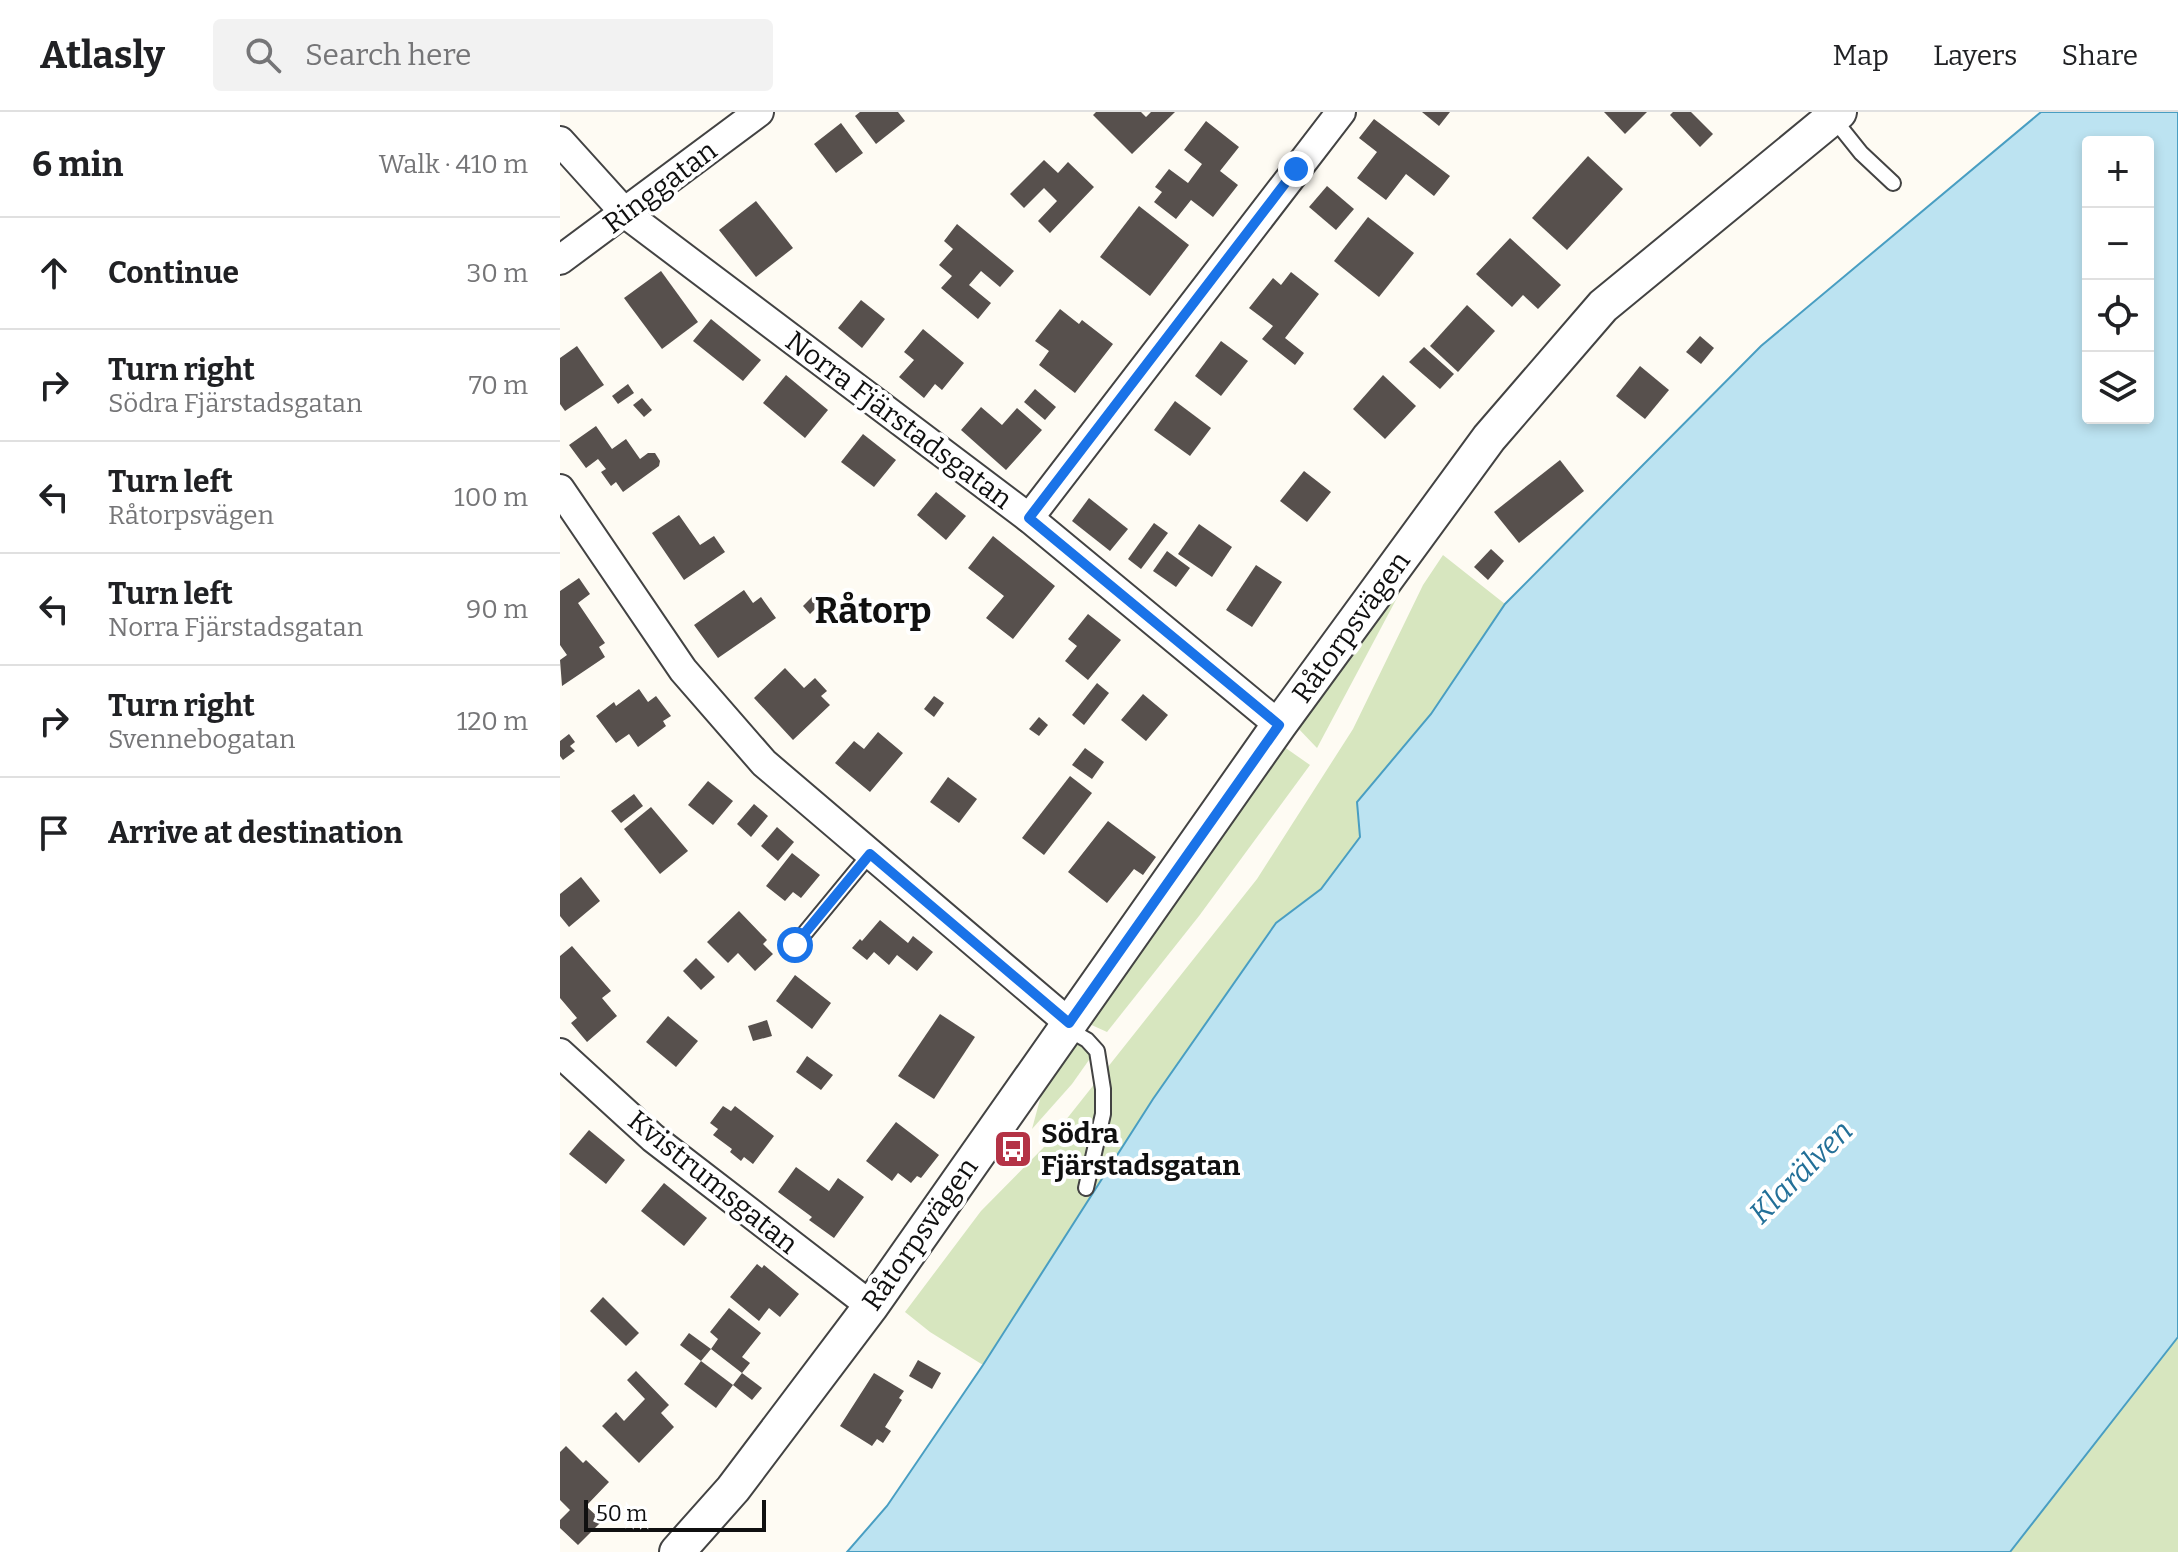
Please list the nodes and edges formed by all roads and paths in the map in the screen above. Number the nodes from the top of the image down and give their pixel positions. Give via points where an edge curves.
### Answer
1 (1341, 112) edge
2 (755, 113) edge
3 (1837, 114) edge
4 (560, 141) edge
5 (1893, 183) dead end
6 (626, 214) junction
7 (560, 260) edge
8 (560, 489) edge
9 (1029, 518) junction
10 (1279, 725) junction
11 (870, 854) junction
12 (795, 945) dead end
13 (1067, 1025) junction
14 (560, 1053) edge
15 (1086, 1188) dead end
16 (871, 1306) junction
17 (677, 1552) edge

1 - 9 street
2 - 6 street, Ringgatan
3 - 5 lane via 1861,153
3 - 10 street, Råtorpsvägen via 1603,306 1489,438
4 - 6 street, Norra Fjärstadsgatan
6 - 7 street, Ringgatan
6 - 9 street, Norra Fjärstadsgatan
8 - 11 street via 683,670 764,763
9 - 10 street, Norra Fjärstadsgatan
10 - 13 street, Råtorpsvägen
11 - 12 lane
11 - 13 street
13 - 15 lane via 1097,1051 1103,1089 1103,1114
13 - 16 street, Råtorpsvägen
14 - 16 street, Kvistrumsgatan via 653,1138
16 - 17 street, Råtorpsvägen via 733,1489

